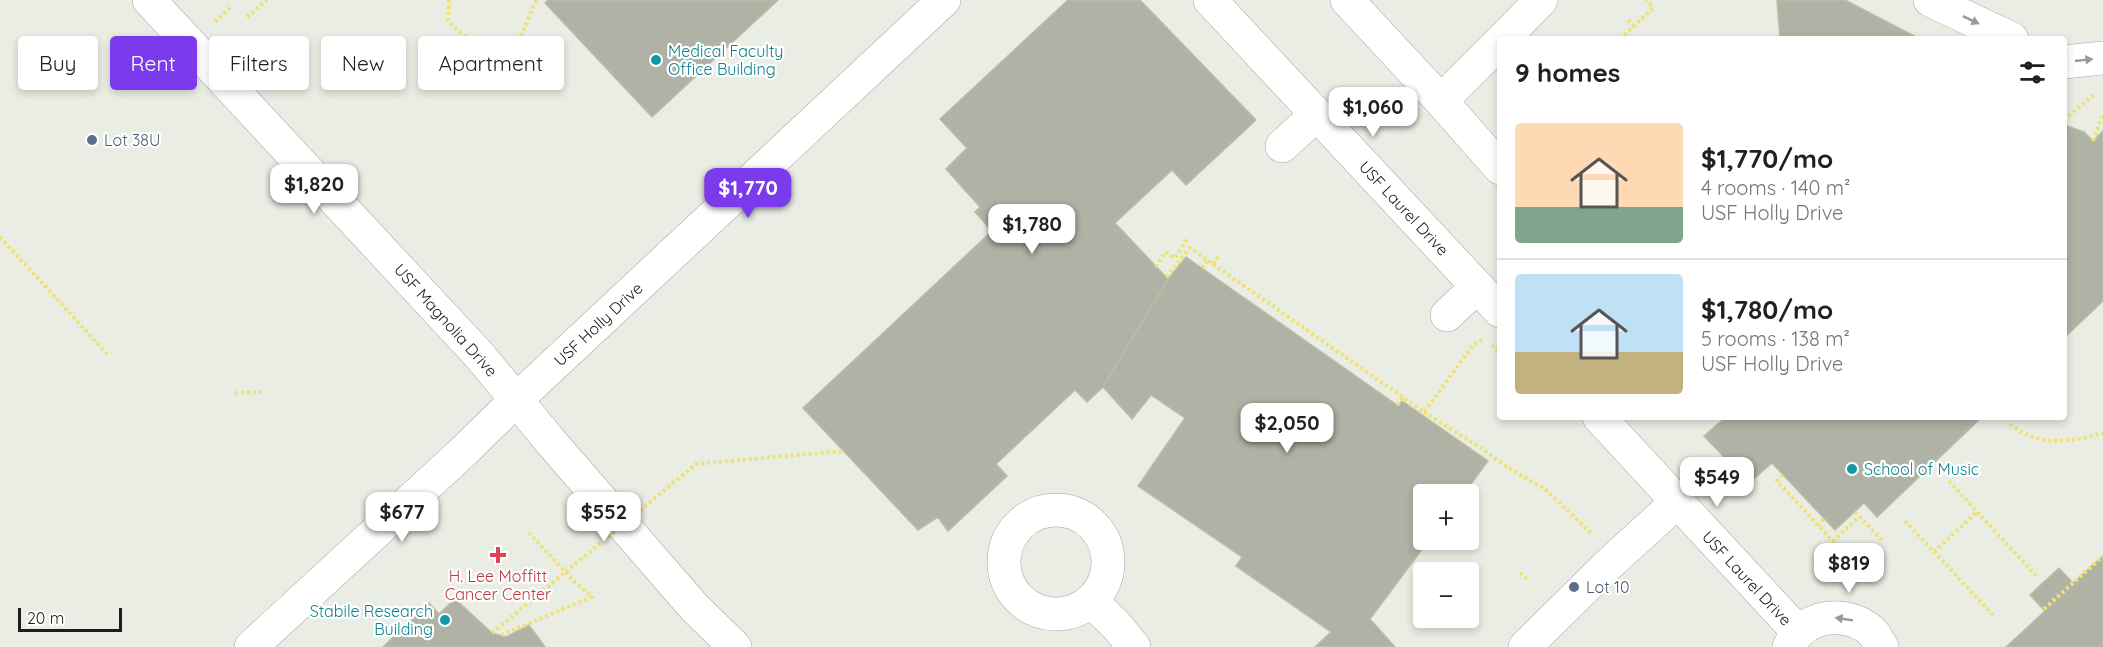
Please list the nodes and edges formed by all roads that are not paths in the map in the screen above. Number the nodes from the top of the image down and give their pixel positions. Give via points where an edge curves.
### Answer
1 (148, 0) edge
2 (944, 0) edge
3 (1210, 0) edge
4 (1347, 0) edge
5 (1541, 0) edge
6 (1930, 0) edge
7 (1505, 36) edge
8 (2006, 36) edge
9 (1497, 44) edge
10 (2103, 58) edge
11 (2067, 62) edge
12 (1441, 101) junction
13 (1317, 114) junction
14 (1282, 146) dead end
15 (1497, 165) edge
16 (1477, 287) junction
17 (1497, 308) edge
18 (1447, 315) dead end
19 (516, 400) junction
20 (1602, 420) edge
21 (1677, 502) junction
22 (1091, 600) dead end
23 (1793, 640) edge
24 (251, 647) edge
25 (735, 647) edge
26 (1134, 647) edge
27 (1525, 647) edge
28 (1882, 647) edge

1 - 19 street, USF Magnolia Drive via 472,347
2 - 19 street, USF Holly Drive
3 - 13 street, USF Laurel Drive
4 - 12 street
5 - 7 street
6 -> 8 street
9 - 12 street
11 -> 10 street
12 - 15 street
13 - 14 street
13 - 16 street, USF Laurel Drive
16 - 17 street, USF Laurel Drive
16 - 18 street
19 - 24 street, USF Holly Drive
19 - 25 street, USF Magnolia Drive via 694,607
20 - 21 street, USF Laurel Drive
21 - 23 street, USF Laurel Drive
21 - 27 street
22 - 26 street
28 -> 23 street, USF Laurel Drive via 1874,634 1856,622 1838,618 1807,625

